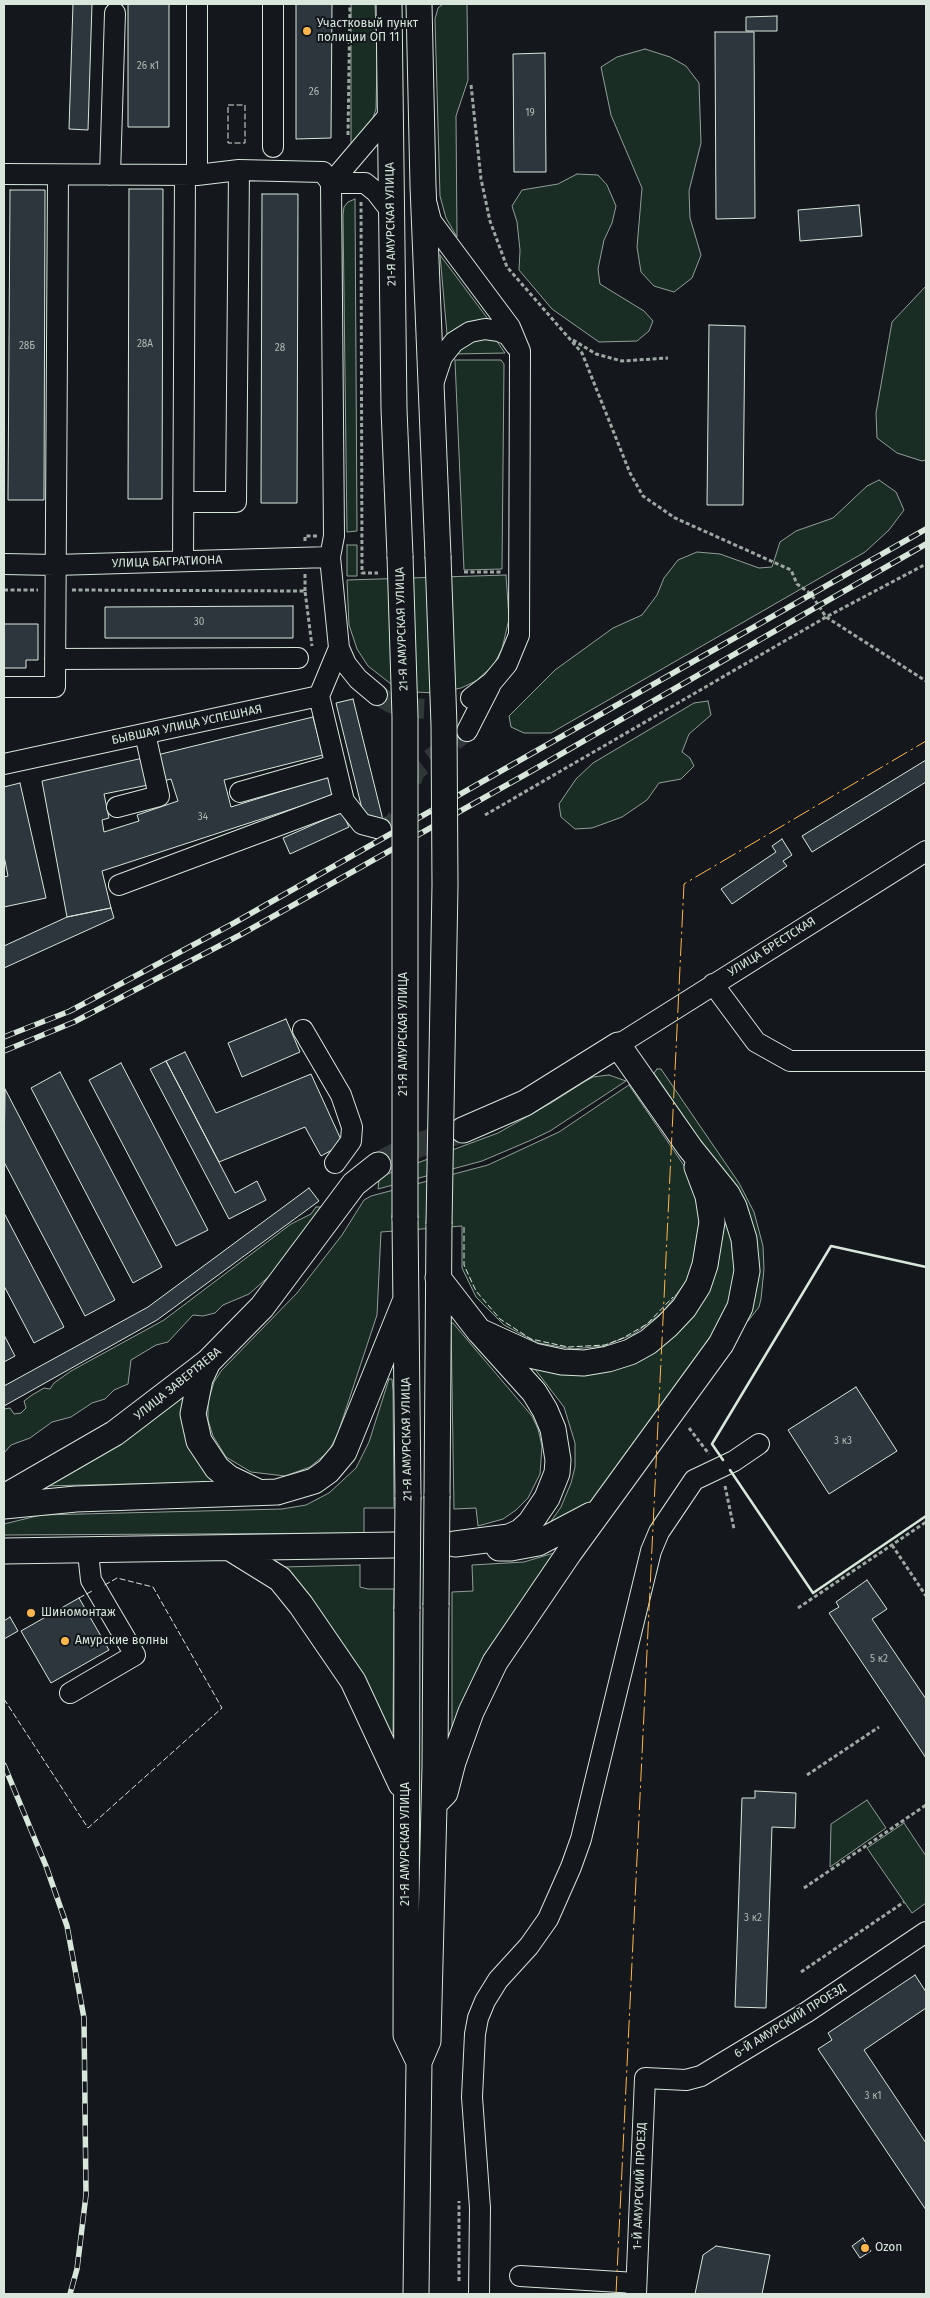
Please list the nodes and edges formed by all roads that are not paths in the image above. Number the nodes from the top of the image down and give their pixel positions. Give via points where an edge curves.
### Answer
1 (197, 4) edge
2 (273, 4) edge
3 (389, 4) edge
4 (419, 4) edge
5 (115, 13) dead end
6 (389, 115) junction
7 (273, 147) dead end
8 (239, 170) junction
9 (4, 174) edge
10 (58, 174) junction
11 (110, 175) junction
12 (191, 175) junction
13 (331, 183) junction
14 (423, 186) junction
15 (390, 210) junction
16 (520, 351) junction
17 (432, 389) junction
18 (184, 502) junction
19 (330, 557) junction
20 (183, 561) junction
21 (4, 564) edge
22 (55, 565) junction
23 (339, 648) junction
24 (305, 653) road end
25 (55, 659) junction
26 (492, 682) junction
27 (4, 687) edge
28 (377, 695) tunnel mouth
29 (319, 696) junction
30 (471, 698) tunnel mouth
31 (467, 730) tunnel mouth
32 (144, 734) junction
33 (4, 764) edge
34 (335, 765) junction
35 (240, 792) dead end
36 (344, 801) junction
37 (117, 807) dead end
38 (381, 829) dead end
39 (926, 851) edge
40 (119, 885) dead end
41 (714, 984) junction
42 (303, 1030) dead end
43 (618, 1045) junction
44 (926, 1061) edge
45 (463, 1130) tunnel mouth
46 (690, 1148) junction
47 (335, 1162) dead end
48 (378, 1165) tunnel mouth
49 (438, 1278) junction
50 (404, 1304) junction
51 (479, 1330) junction
52 (208, 1362) junction
53 (759, 1444) dead end
54 (260, 1492) junction
55 (4, 1498) edge
56 (4, 1506) edge
57 (604, 1507) junction
58 (394, 1545) dead end
59 (228, 1547) junction
60 (93, 1549) junction
61 (4, 1551) edge
62 (70, 1693) dead end
63 (406, 1796) junction
64 (434, 1804) junction
65 (926, 1932) edge
66 (419, 2062) junction
67 (645, 2078) joint
68 (520, 2276) dead end
69 (636, 2289) edge
70 (416, 2294) edge
71 (479, 2294) edge

1 - 12 street
2 - 7 street
3 - 6 main road, 21-Я АМУРСКАЯ УЛИЦА
4 - 14 main road, 21-Я АМУРСКАЯ УЛИЦА
5 - 11 street
6 - 13 street
6 - 15 main road, 21-Я АМУРСКАЯ УЛИЦА
8 - 12 street
8 - 13 street via 323,172
8 - 18 street via 236,502
9 - 10 street
10 - 11 street
10 - 22 street
11 - 12 street
12 - 18 street
13 - 15 street via 365,183
13 - 19 street via 334,536
14 - 16 street via 431,221 510,327
14 - 17 main road, 21-Я АМУРСКАЯ УЛИЦА
15 - 50 main road, 21-Я АМУРСКАЯ УЛИЦА, bridge via 404,718
16 - 17 street via 508,335 499,331 470,332 454,342 442,357
16 - 26 street via 519,635 507,664
17 - 49 main road, 21-Я АМУРСКАЯ УЛИЦА, bridge via 444,725 445,875
18 - 20 street
19 - 20 street, УЛИЦА БАГРАТИОНА
19 - 23 street
20 - 22 street, УЛИЦА БАГРАТИОНА
21 - 22 street, УЛИЦА БАГРАТИОНА
22 - 25 street
23 - 28 street via 358,679
23 - 29 street
24 - 25 street
25 - 27 street via 55,687
26 - 30 street
26 - 31 street
29 - 32 street, БЫВШАЯ УЛИЦА УСПЕШНАЯ
29 - 34 street
32 - 33 street, БЫВШАЯ УЛИЦА УСПЕШНАЯ
32 - 37 street via 159,796
34 - 35 street
34 - 36 street
36 - 38 street via 362,824
36 - 40 street
39 - 41 street, УЛИЦА БРЕСТСКАЯ
41 - 43 street, УЛИЦА БРЕСТСКАЯ
41 - 44 street via 756,1042 790,1061
42 - 47 street via 341,1095 352,1127 351,1141
43 - 45 main road via 525,1103
43 - 46 main road
46 - 51 main road via 708,1196 712,1222 710,1238 706,1265 698,1286 667,1326 630,1352 584,1363 534,1356
46 - 57 main road via 718,1181 734,1207 747,1255 744,1290 732,1325 721,1344
48 - 52 main road, УЛИЦА ЗАВЕРТЯЕВА via 354,1184 262,1307
49 - 51 main road
49 - 64 main road, 21-Я АМУРСКАЯ УЛИЦА, bridge
50 - 54 main road via 344,1452 328,1471 314,1481 291,1490
50 - 63 main road, 21-Я АМУРСКАЯ УЛИЦА, bridge via 408,1498
51 - 57 main road via 534,1392 545,1410 553,1429 558,1460 557,1473 547,1498 530,1523 509,1536 466,1543 512,1548 538,1543 580,1523
52 - 54 main road via 200,1379 194,1414 200,1441 206,1454 229,1478
52 - 55 main road, УЛИЦА ЗАВЕРТЯЕВА via 115,1432
53 - 71 street via 721,1468 694,1480 660,1532 651,1551 581,1839 571,1867 548,1919 498,1980 478,2018 472,2097 480,2208
54 - 56 main road via 76,1499
57 - 64 main road via 520,1621 495,1662 471,1712 445,1793
58 - 59 main road
59 - 60 main road
59 - 63 main road via 280,1580 301,1605 361,1696
60 - 61 main road
60 - 62 street via 89,1562 91,1580 135,1655
63 - 66 main road, 21-Я АМУРСКАЯ УЛИЦА via 406,2035
64 - 66 main road, 21-Я АМУРСКАЯ УЛИЦА via 428,2041
65 - 67 street, 6-Й АМУРСКИЙ ПРОЕЗД via 807,2012 701,2076 686,2080
66 - 70 main road, 21-Я АМУРСКАЯ УЛИЦА
67 - 69 street, 1-Й АМУРСКИЙ ПРОЕЗД
68 - 69 street

